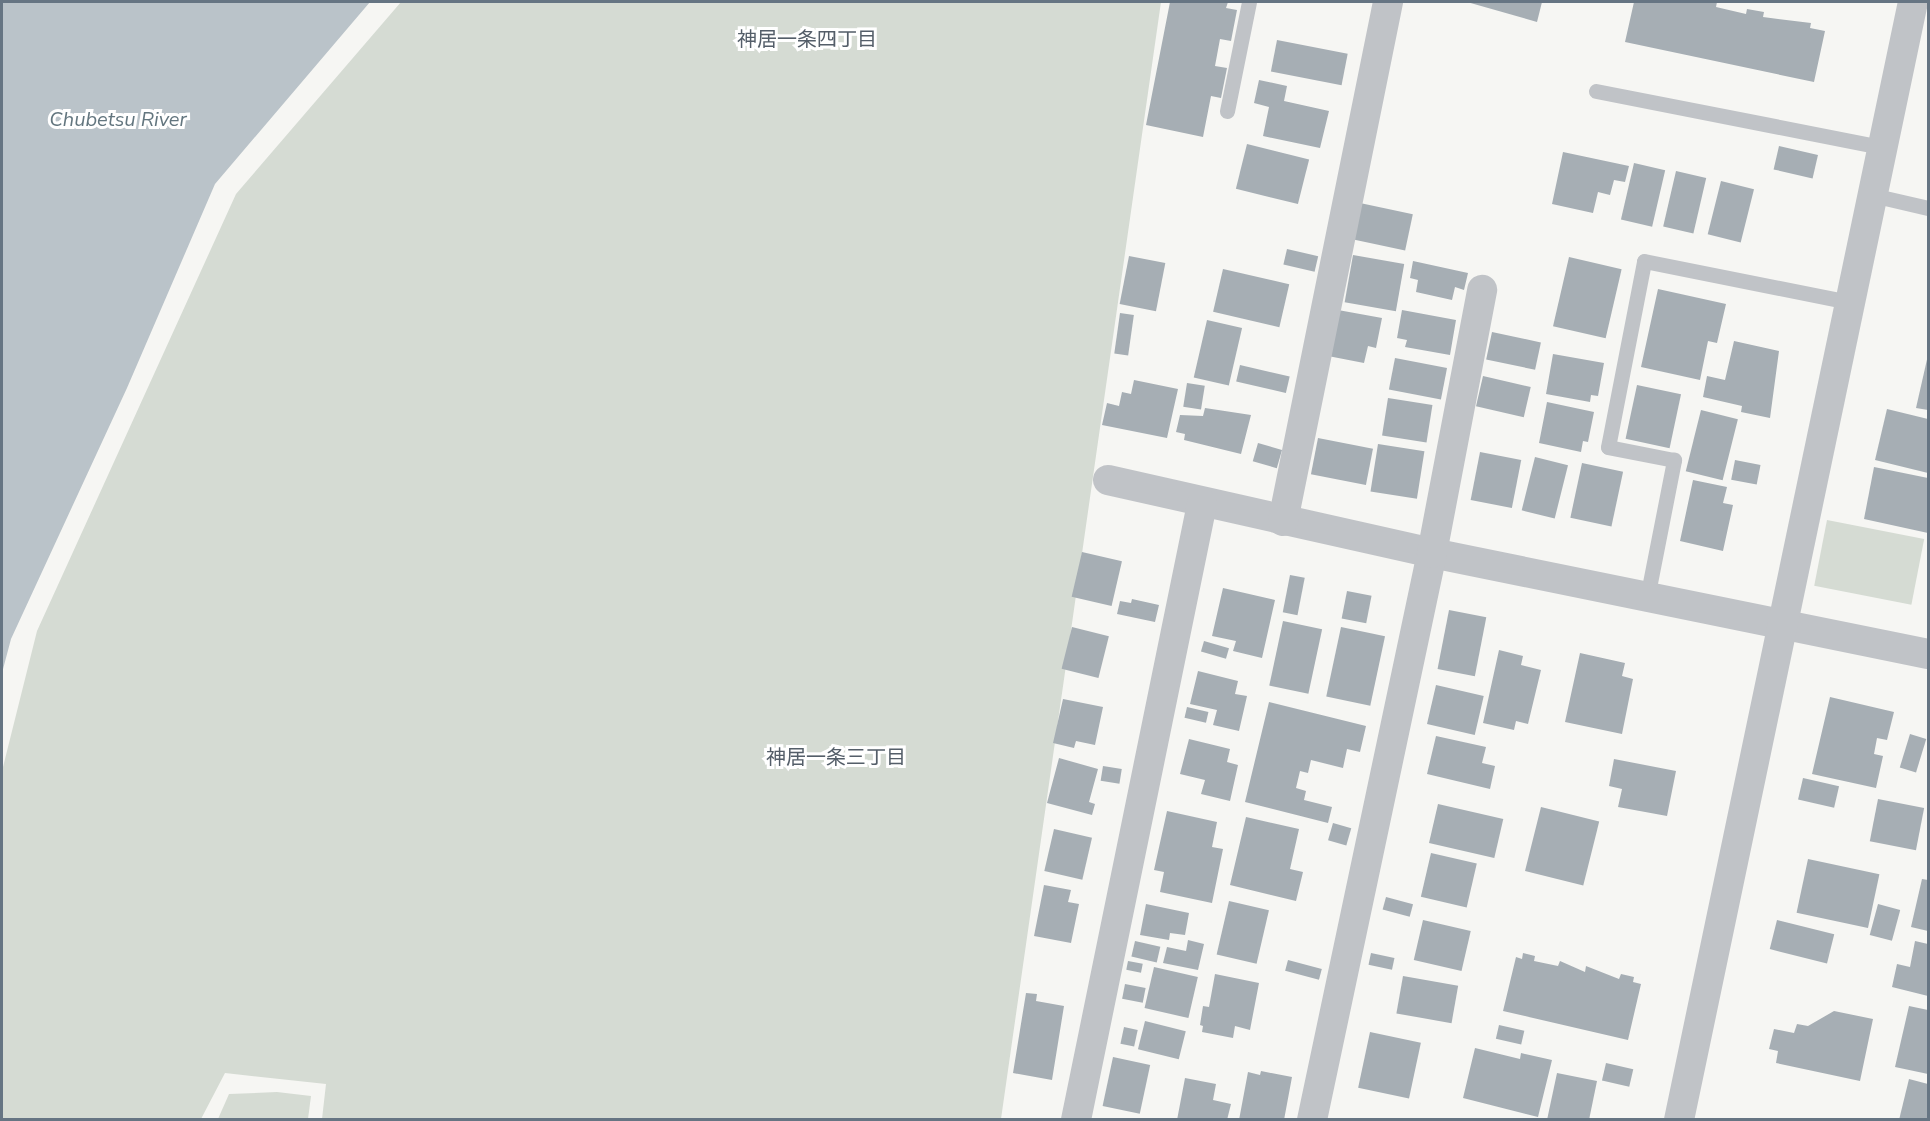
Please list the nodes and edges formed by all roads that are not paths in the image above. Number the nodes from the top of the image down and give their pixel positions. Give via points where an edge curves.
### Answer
1 (1249, 2) edge
2 (1388, 2) edge
3 (1913, 2) edge
4 (1596, 91) dead end
5 (1227, 111) dead end
6 (1882, 147) junction
7 (1872, 195) junction
8 (1929, 208) edge
9 (1482, 290) dead end
10 (1850, 302) junction
11 (1108, 480) dead end
12 (1202, 504) junction
13 (1283, 521) junction
14 (1432, 553) junction
15 (1647, 597) junction
16 (1781, 625) junction
17 (1929, 654) edge
18 (1076, 1119) edge
19 (1312, 1119) edge
20 (1679, 1119) edge

1 - 5 lane
2 - 13 street
3 - 6 street
4 - 6 lane
6 - 7 street
7 - 8 lane
7 - 10 street
9 - 14 street
10 - 15 lane via 1644,261 1608,447 1674,460
10 - 16 street
11 - 12 street
12 - 13 street
12 - 18 street
13 - 14 street
14 - 15 street
14 - 19 street
15 - 16 street
16 - 17 street
16 - 20 street

